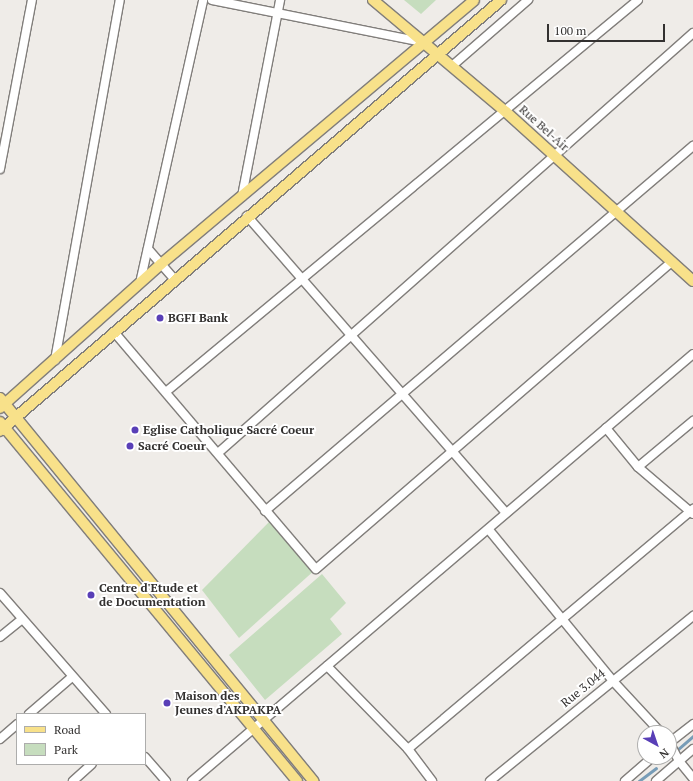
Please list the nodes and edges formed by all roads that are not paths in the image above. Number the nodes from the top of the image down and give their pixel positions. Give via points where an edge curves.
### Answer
1 (32, 0) edge
2 (120, 0) edge
3 (203, 0) edge
4 (212, 0) edge
5 (280, 0) edge
6 (373, 0) edge
7 (474, 0) edge
8 (501, 0) edge
9 (528, 0) edge
10 (638, 0) edge
11 (278, 13) junction
12 (693, 33) edge
13 (423, 42) junction
14 (438, 55) junction
15 (452, 66) junction
16 (506, 112) junction
17 (8, 120) junction
18 (0, 125) edge
19 (692, 149) edge
20 (554, 155) junction
21 (0, 169) edge
22 (242, 196) junction
23 (618, 210) junction
24 (247, 216) junction
25 (148, 249) junction
26 (672, 262) junction
27 (161, 264) junction
28 (175, 280) junction
29 (303, 280) junction
30 (693, 281) edge
31 (140, 283) junction
32 (114, 332) junction
33 (352, 336) junction
34 (693, 354) edge
35 (55, 360) junction
36 (167, 391) junction
37 (403, 394) junction
38 (2, 403) edge
39 (15, 419) junction
40 (693, 421) edge
41 (1, 427) edge
42 (606, 428) junction
43 (452, 451) junction
44 (218, 453) junction
45 (638, 467) junction
46 (692, 511) edge
47 (265, 512) junction
48 (506, 513) junction
49 (489, 530) junction
50 (0, 593) edge
51 (693, 616) edge
52 (561, 618) junction
53 (22, 619) junction
54 (0, 638) edge
55 (327, 666) junction
56 (72, 677) junction
57 (612, 680) junction
58 (30, 713) edge
59 (105, 713) edge
60 (263, 720) junction
61 (693, 724) edge
62 (16, 725) edge
63 (654, 725) edge
64 (254, 729) junction
65 (677, 737) edge
66 (0, 739) edge
67 (408, 749) junction
68 (693, 749) edge
69 (677, 757) edge
70 (146, 758) edge
71 (679, 761) junction
72 (91, 765) edge
73 (643, 765) edge
74 (693, 778) edge
75 (73, 781) edge
76 (166, 781) edge
77 (192, 781) edge
78 (298, 781) edge
79 (314, 781) edge
80 (432, 781) edge
81 (490, 781) edge
82 (624, 781) edge
83 (656, 781) edge

1 - 17 street
2 - 35 street
3 - 25 street
4 - 11 street
5 - 11 street
6 - 13 main road, Rue Bel-Air
7 - 13 main road
8 - 14 main road
9 - 15 street
10 - 16 street
11 - 13 street
11 - 22 street
12 - 20 street
13 - 14 main road, Rue Bel-Air
13 - 22 main road
14 - 15 main road, Rue Bel-Air
14 - 24 main road
15 - 16 main road, Rue Bel-Air
16 - 20 main road, Rue Bel-Air
16 - 29 street
17 - 18 street
17 - 21 street
19 - 23 street
20 - 23 main road, Rue Bel-Air
20 - 33 street
22 - 27 main road
23 - 26 main road, Rue Bel-Air
23 - 37 street
24 - 28 main road
24 - 29 street
25 - 27 street
25 - 31 street
26 - 30 main road, Rue Bel-Air
26 - 43 street
27 - 28 street
27 - 31 main road
28 - 32 main road
29 - 33 street
29 - 36 street
31 - 35 main road
32 - 36 street
32 - 39 main road
33 - 37 street
33 - 44 street
34 - 42 street
35 - 38 main road
36 - 44 street
37 - 43 street
37 - 47 street
38 - 39 main road
39 - 41 main road
39 - 60 main road
40 - 45 street
41 - 64 main road
42 - 45 street
42 - 48 street
43 - 47 street via 316,568
43 - 48 street
44 - 47 street
45 - 46 street
46 - 52 street
48 - 49 street
49 - 52 street
49 - 55 street
50 - 53 street
51 - 57 street, Rue 3.044
52 - 57 street
52 - 67 street
53 - 54 street
53 - 56 street
55 - 60 street
55 - 67 street
56 - 58 street
56 - 59 street
57 - 63 street
57 - 81 street, Rue 3.044
60 - 64 street
60 - 79 main road
61 - 65 street
62 - 66 street
64 - 77 street
64 - 78 main road
67 - 80 street
68 - 71 street
69 - 71 street
70 - 76 street
71 - 74 street
71 - 83 street
72 - 75 street
73 - 82 street

